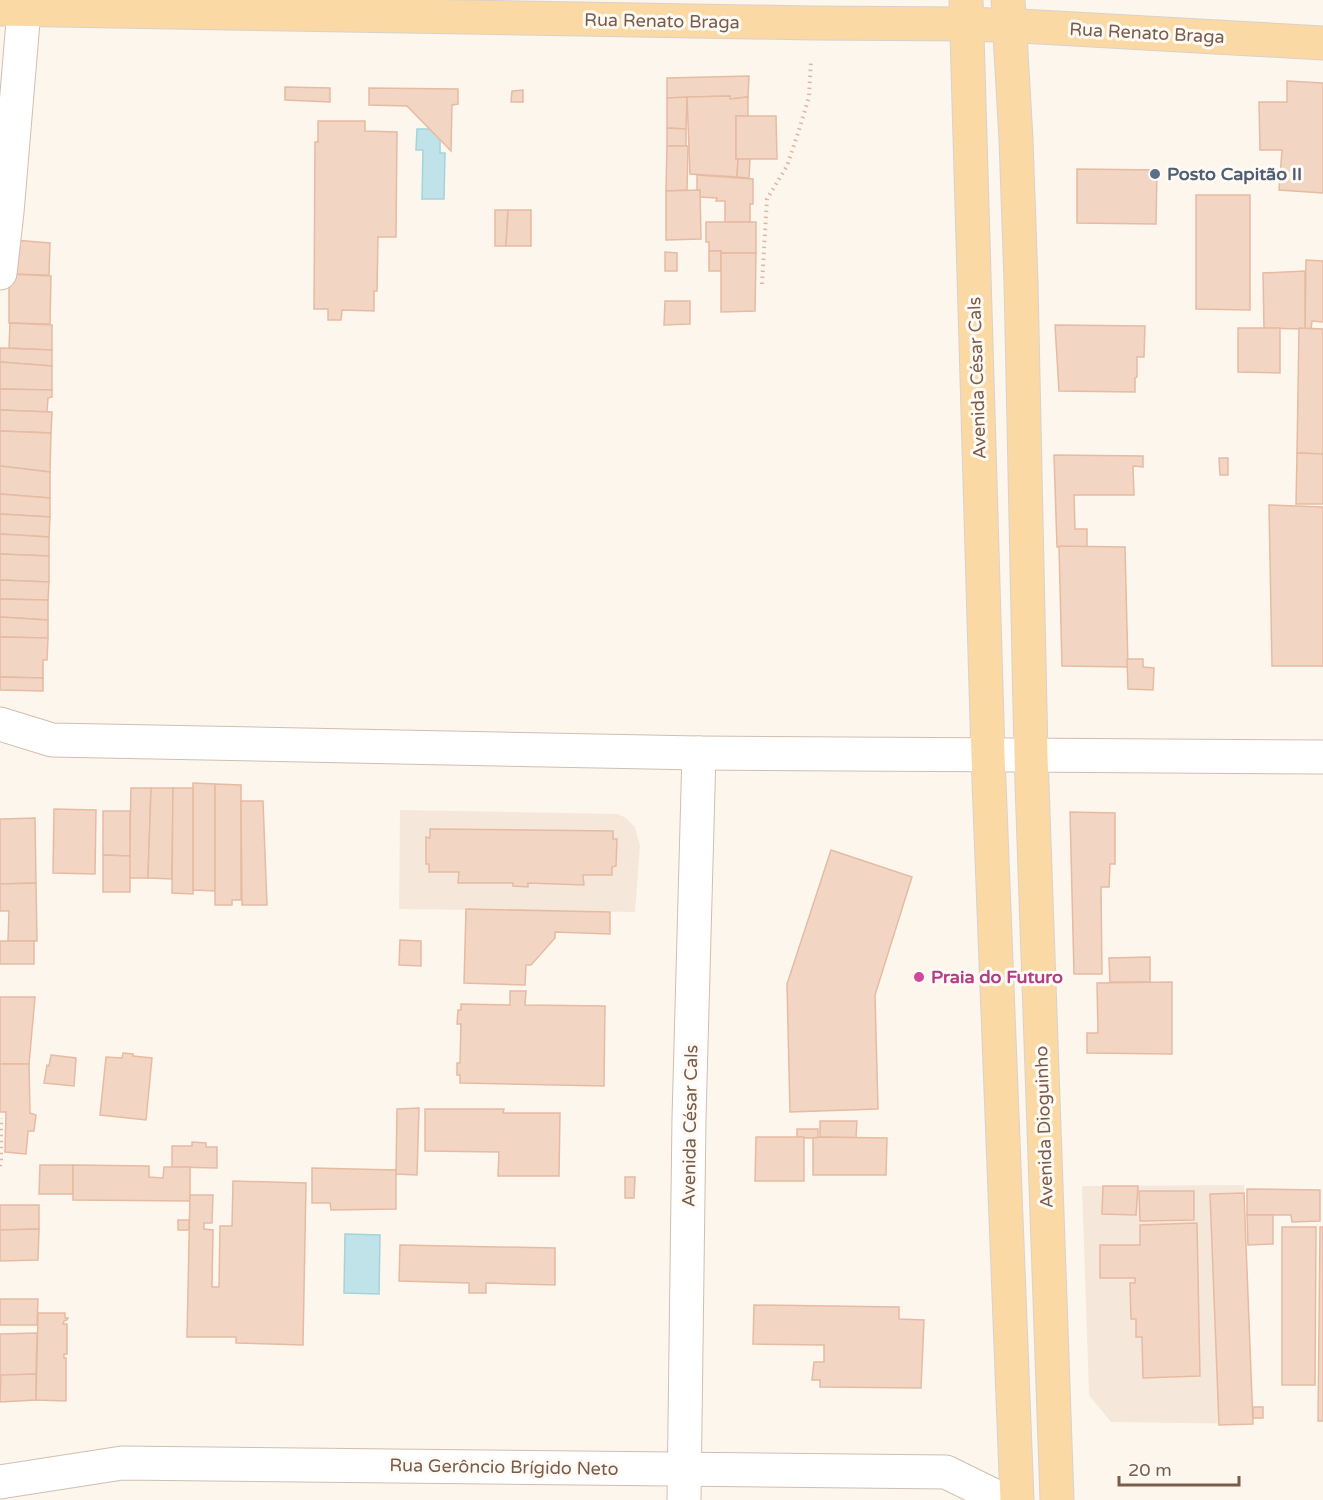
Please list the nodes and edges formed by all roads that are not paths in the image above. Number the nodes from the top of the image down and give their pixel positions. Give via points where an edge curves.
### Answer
1 (12, 9) edge
2 (966, 12) edge
3 (1008, 13) edge
4 (1323, 43) edge
5 (0, 273) edge
6 (0, 724) edge
7 (699, 753) junction
8 (1031, 755) junction
9 (988, 756) junction
10 (1323, 757) edge
11 (0, 1482) edge
12 (685, 1484) edge
13 (0, 1487) edge
14 (35, 1500) edge
15 (1003, 1500) edge
16 (1017, 1500) edge
17 (1057, 1500) edge

1 - 2 main road, Rua Renato Braga via 813,23
1 - 5 street via 7,212
2 - 3 main road, Rua Renato Braga
2 - 9 main road, Avenida César Cals
3 - 4 main road, Rua Renato Braga
3 - 8 main road via 1016,139
6 - 7 street via 52,740
7 - 9 street
7 - 12 street, Avenida César Cals via 689,1118
8 - 9 street
8 - 10 street
8 - 17 main road, Avenida Dioguinho
9 - 16 main road
11 - 12 street, Rua Gerôncio Brígido Neto via 122,1462
12 - 15 street, Rua Gerôncio Brígido Neto via 946,1472
13 - 14 street

